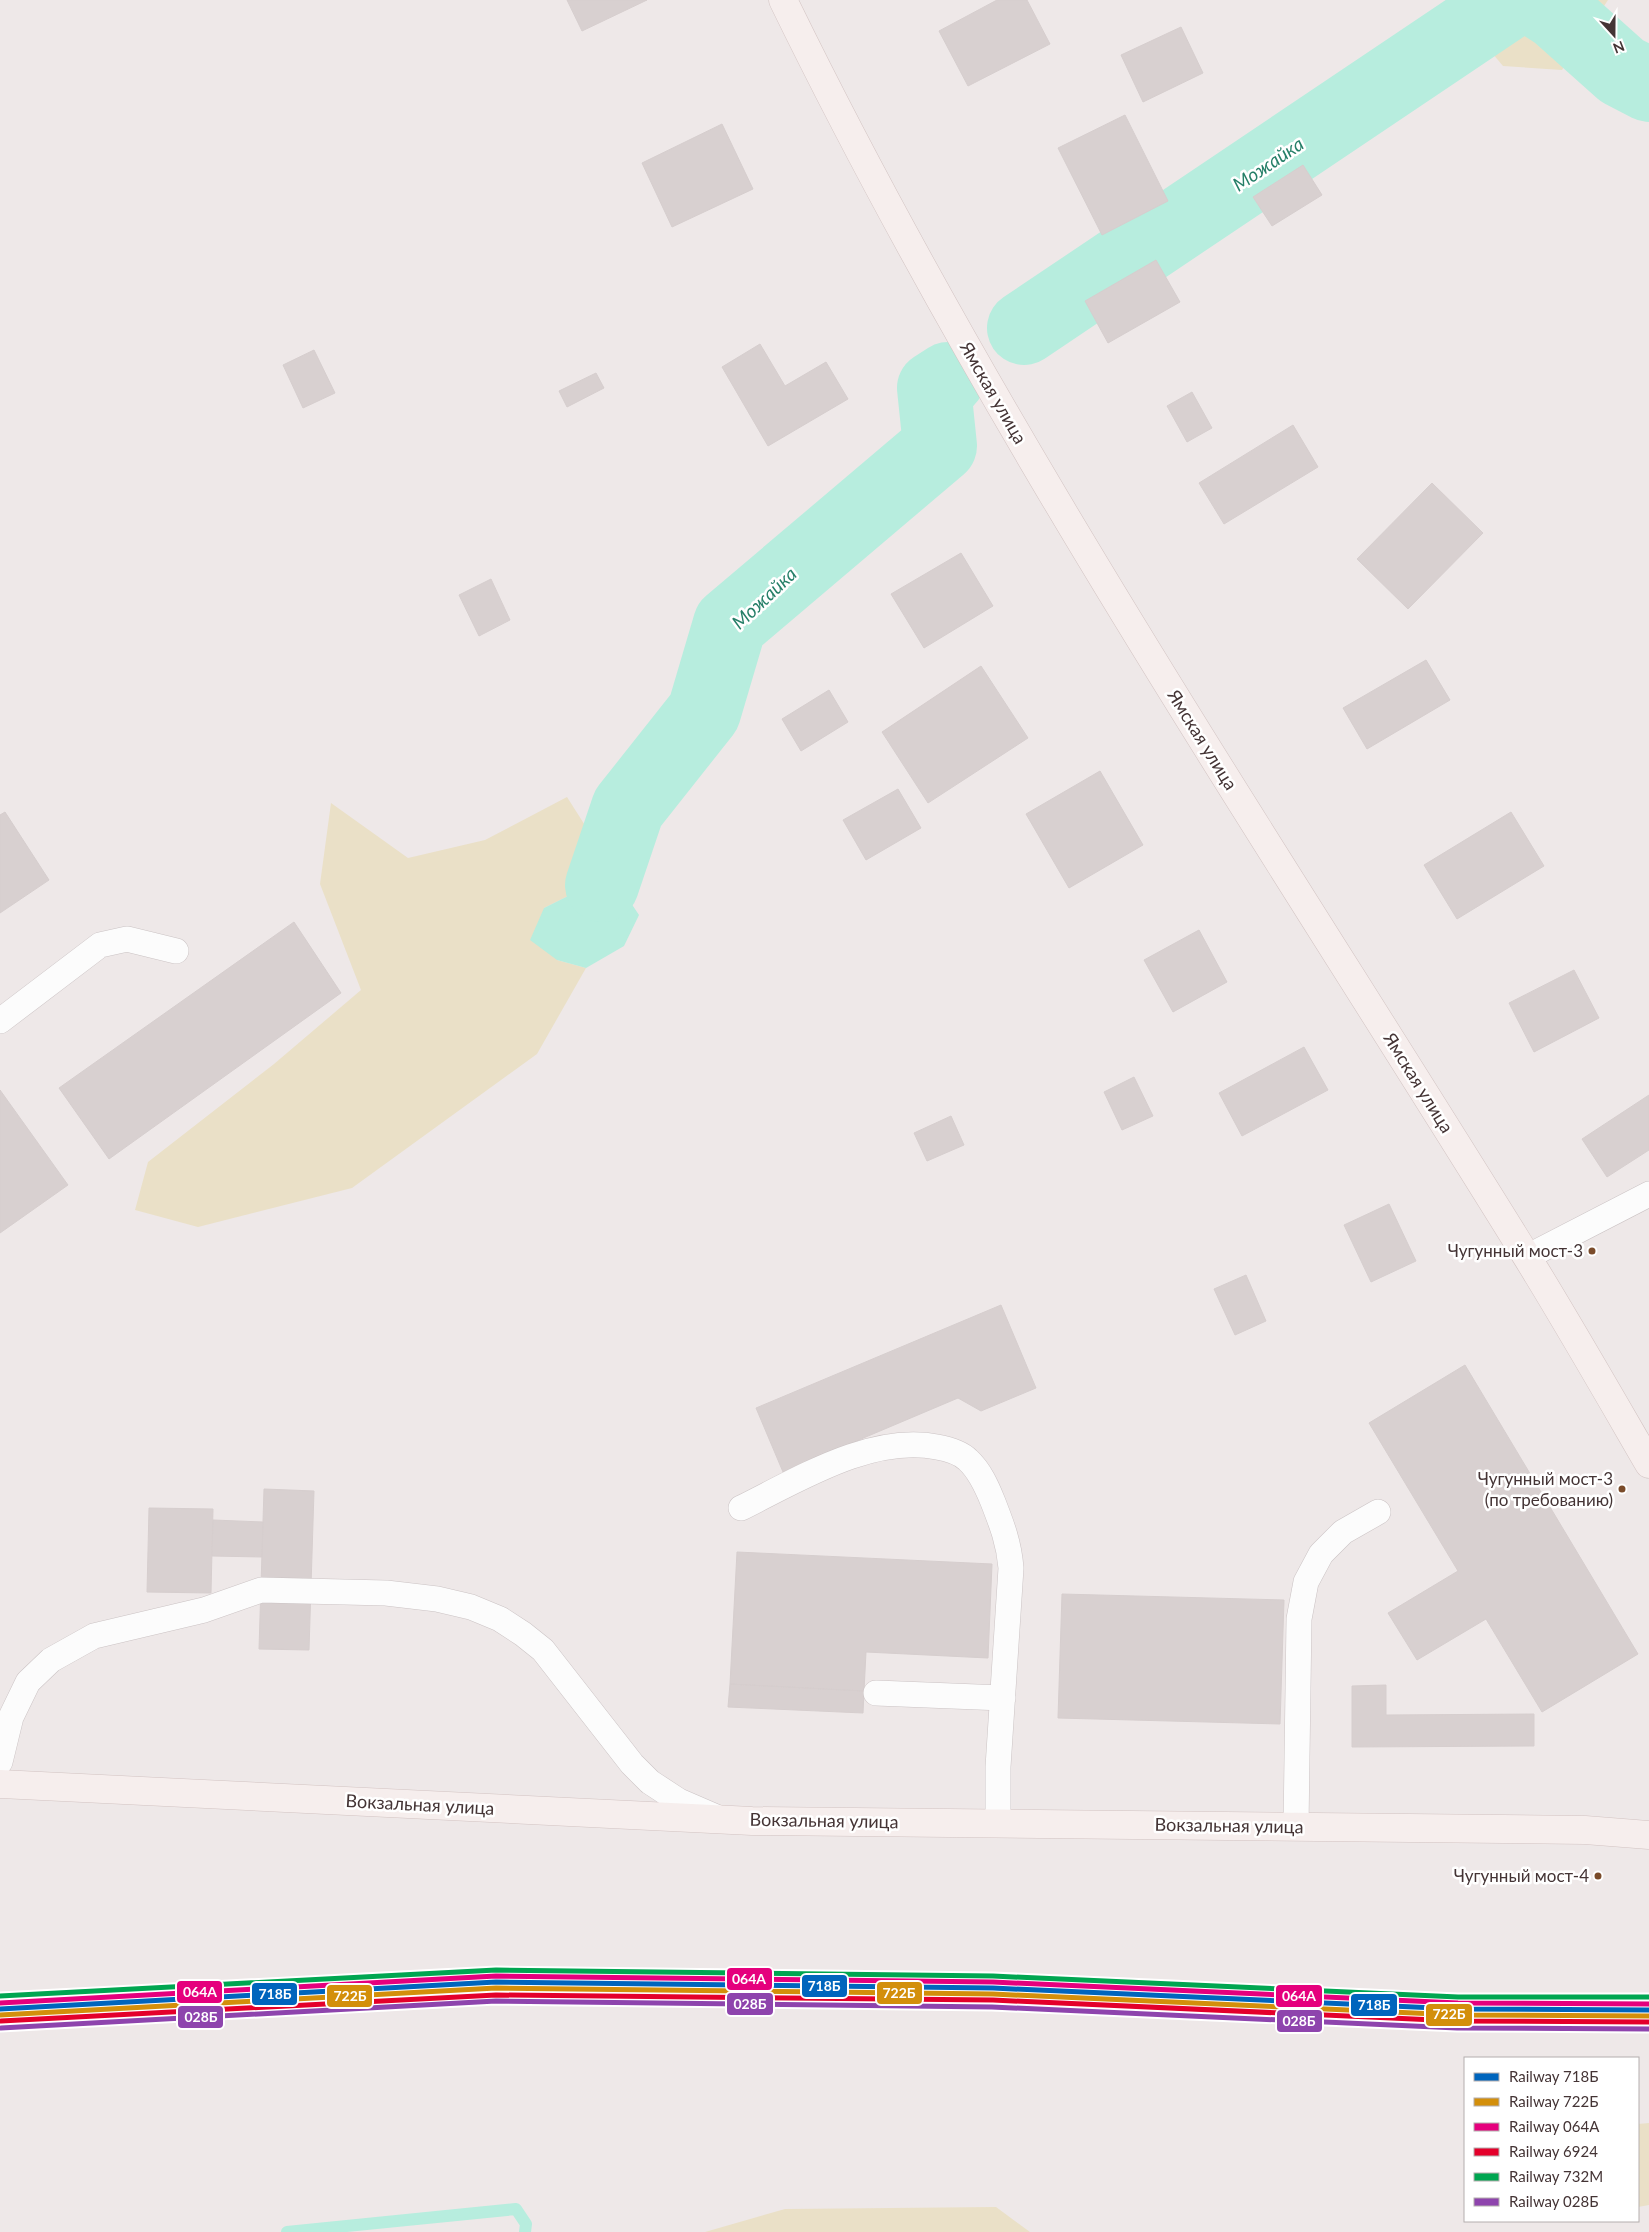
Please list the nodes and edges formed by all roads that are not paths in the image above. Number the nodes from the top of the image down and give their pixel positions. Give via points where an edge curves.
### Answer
1 (783, 0) edge
2 (176, 952) dead end
3 (0, 1021) edge
4 (1649, 1194) edge
5 (1527, 1257) junction
6 (1649, 1464) edge
7 (741, 1508) dead end
8 (1378, 1512) dead end
9 (876, 1693) dead end
10 (1003, 1698) junction
11 (0, 1762) edge
12 (0, 1784) edge
13 (721, 1820) junction
14 (998, 1823) junction
15 (1296, 1827) junction
16 (1649, 1827) edge
17 (1608, 1831) junction
18 (1649, 1834) edge

1 - 5 main road, Ямская улица via 829,94 944,310 1065,518
2 - 3 lane via 127,939 100,945
4 - 5 lane
5 - 6 main road, Ямская улица
7 - 10 lane via 850,1457 898,1445 923,1444 950,1449 968,1459 985,1483 1009,1546 1011,1568
8 - 15 lane via 1343,1532 1321,1554 1306,1582 1299,1619
9 - 10 lane
10 - 14 lane
11 - 13 lane via 11,1717 28,1682 51,1660 94,1636 204,1610 261,1590 386,1593 471,1607 500,1619 523,1634 543,1650 632,1764 650,1782 679,1801
12 - 13 main road, Вокзальная улица
13 - 14 main road, Вокзальная улица
14 - 15 main road, Вокзальная улица
15 - 17 main road, Вокзальная улица
16 - 17 main road
17 - 18 main road, Вокзальная улица

